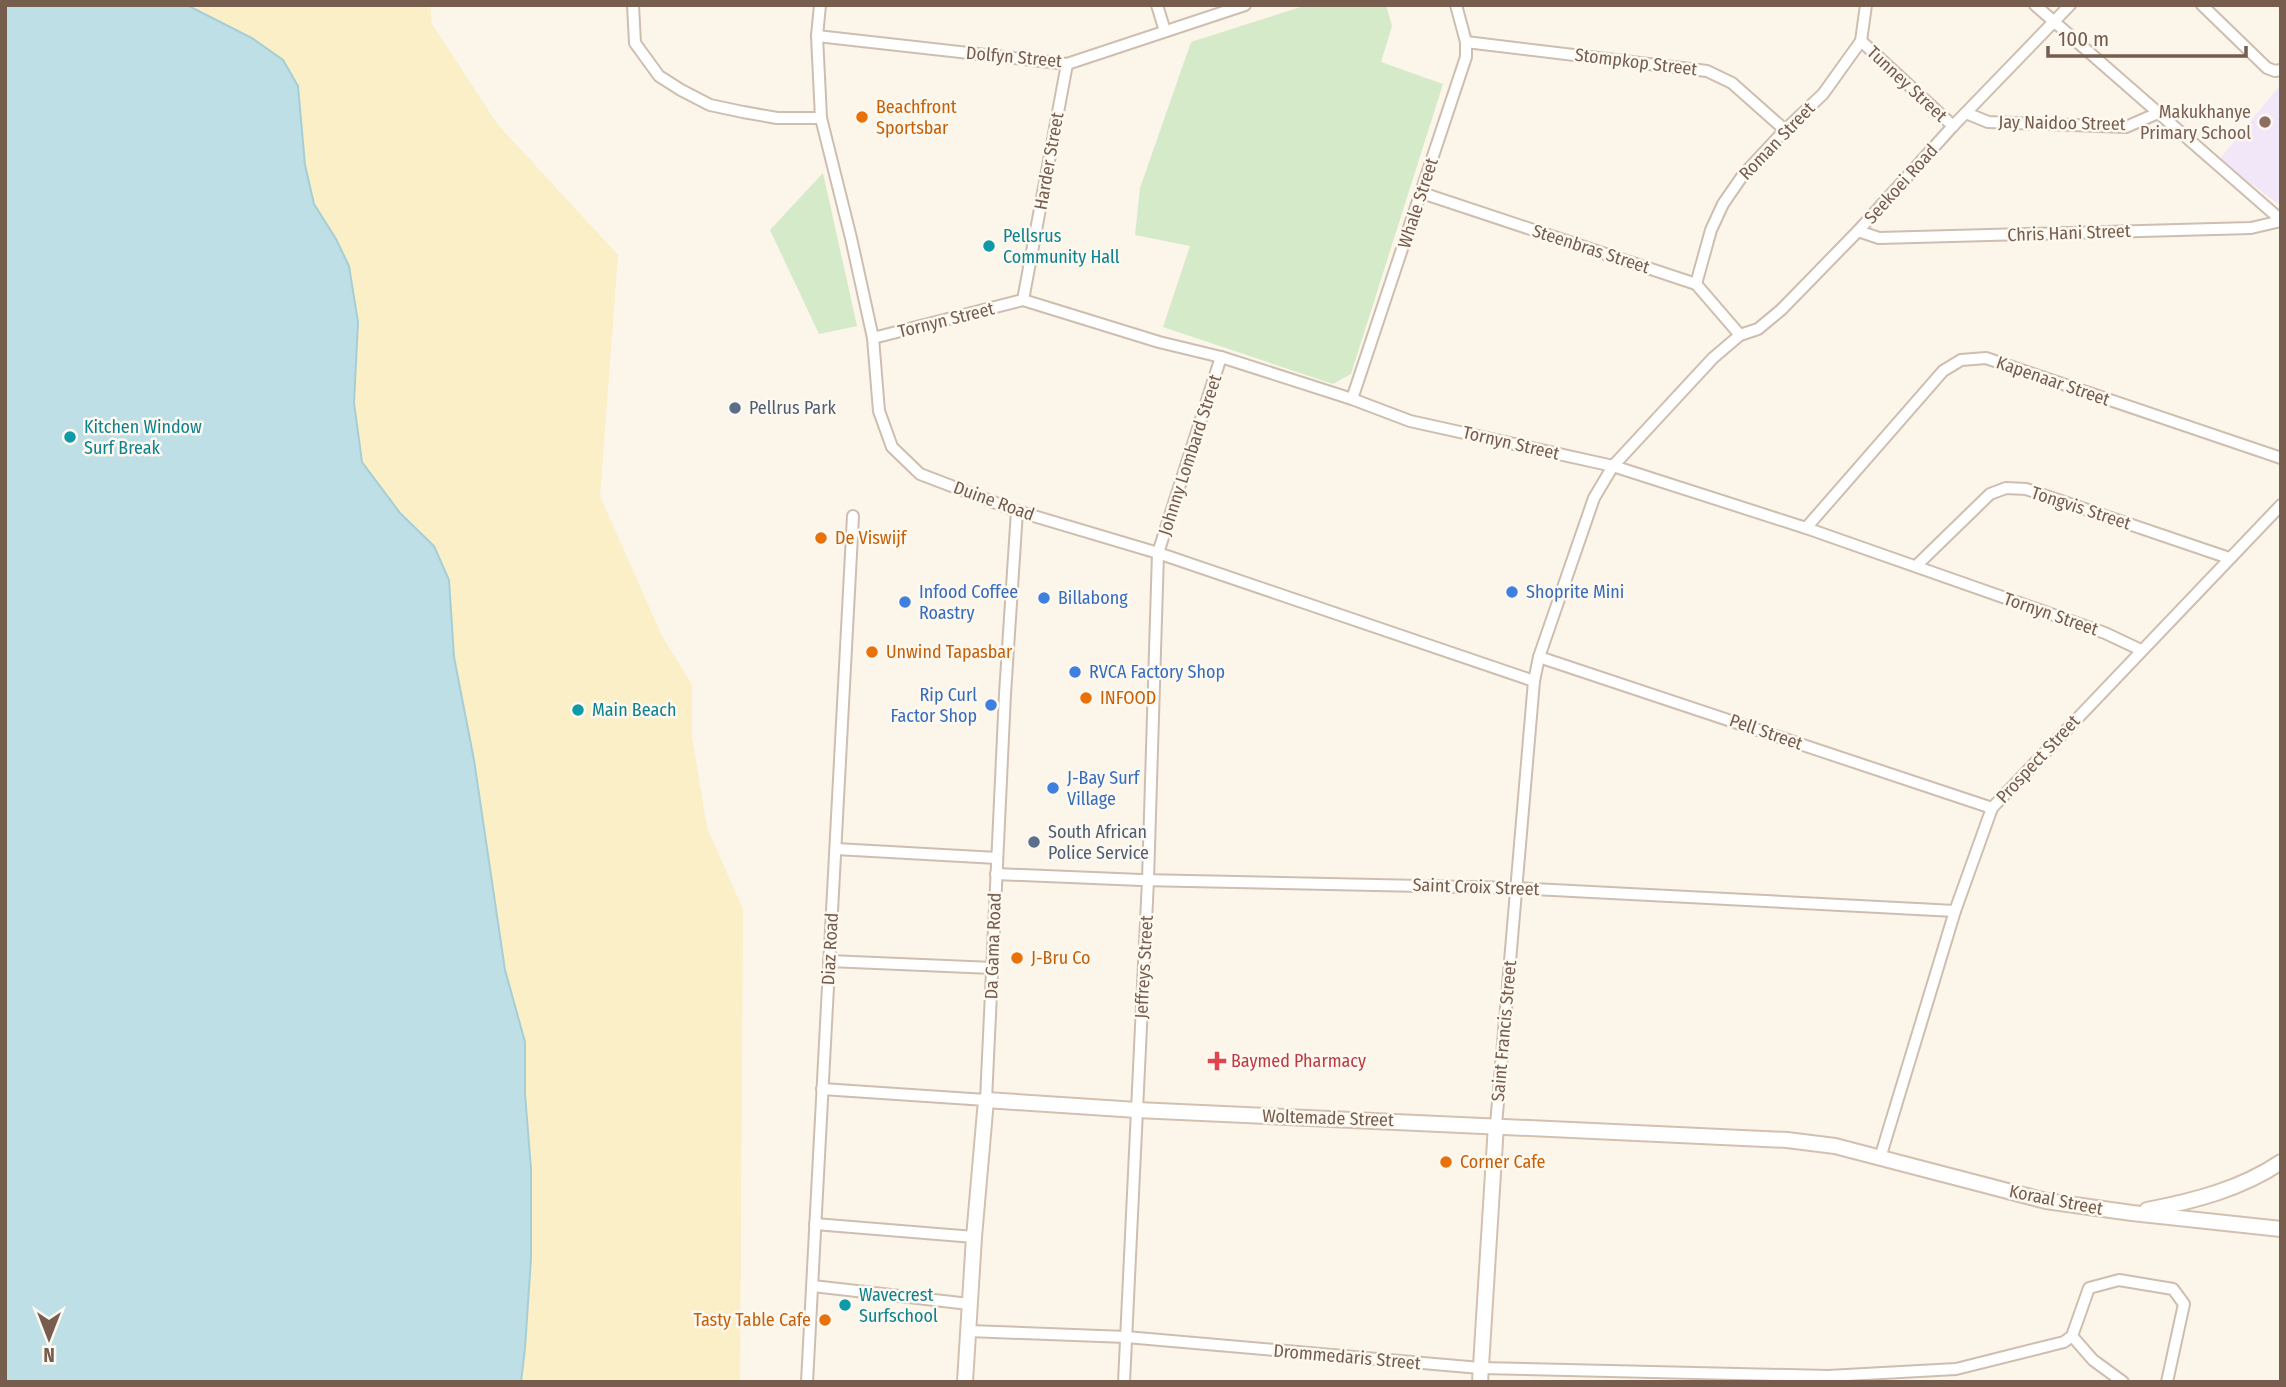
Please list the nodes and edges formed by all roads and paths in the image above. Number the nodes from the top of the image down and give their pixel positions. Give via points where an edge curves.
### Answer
1 (633, 5) edge
2 (820, 5) edge
3 (1157, 5) edge
4 (1245, 5) edge
5 (1456, 5) edge
6 (1866, 5) edge
7 (2035, 5) edge
8 (2070, 5) edge
9 (2202, 5) edge
10 (2053, 22) junction
11 (1165, 31) junction
12 (817, 36) junction
13 (1861, 41) junction
14 (1466, 42) junction
15 (1067, 64) junction
16 (2281, 71) edge
17 (1966, 113) junction
18 (2158, 113) junction
19 (821, 118) junction
20 (1953, 126) junction
21 (1785, 131) junction
22 (1422, 193) junction
23 (2281, 221) edge
24 (1858, 231) junction
25 (1696, 284) junction
26 (1023, 300) junction
27 (1740, 335) junction
28 (873, 338) junction
29 (1221, 357) junction
30 (1352, 399) junction
31 (2281, 458) edge
32 (1613, 466) junction
33 (2281, 505) edge
34 (1017, 510) junction
35 (853, 516) dead end
36 (1805, 528) junction
37 (1158, 553) junction
38 (2229, 558) junction
39 (1916, 566) junction
40 (2141, 650) junction
41 (1539, 657) junction
42 (1534, 681) junction
43 (1992, 808) junction
44 (836, 849) junction
45 (997, 858) junction
46 (996, 874) junction
47 (1148, 880) junction
48 (1516, 888) junction
49 (1955, 911) junction
50 (830, 961) junction
51 (993, 968) junction
52 (822, 1089) junction
53 (986, 1100) junction
54 (1137, 1110) junction
55 (1496, 1125) junction
56 (1835, 1146) joint
57 (1880, 1158) junction
58 (2281, 1162) edge
59 (2132, 1213) junction
60 (815, 1224) junction
61 (2281, 1229) edge
62 (974, 1237) junction
63 (813, 1286) junction
64 (969, 1304) junction
65 (968, 1331) junction
66 (2072, 1336) junction
67 (1126, 1337) junction
68 (1956, 1368) junction
69 (1480, 1375) edge
70 (807, 1382) edge
71 (965, 1382) edge
72 (1124, 1382) edge
73 (1954, 1382) edge
74 (2123, 1382) edge
75 (2167, 1382) edge

1 - 19 street via 635,43 659,76 681,90 710,105 743,112
2 - 12 street, Duine Road
3 - 11 street
4 - 11 street, Dolfyn Street
5 - 14 street, Whale Street
6 - 13 street, Roman Street
7 - 10 street
8 - 10 street, Seekoei Road
9 - 16 street via 2267,68
10 - 17 street, Seekoei Road
10 - 18 street
11 - 15 street, Dolfyn Street
12 - 15 street, Dolfyn Street
12 - 19 street, Duine Road
13 - 20 street, Tunney Street
13 - 21 street, Roman Street via 1823,94
14 - 21 street, Stompkop Street via 1706,71 1732,83
14 - 22 street, Whale Street via 1466,57
15 - 26 street, Harder Street
17 - 18 street, Jay Naidoo Street via 1987,122 2126,127
17 - 20 street, Seekoei Road
18 - 23 street
19 - 28 street, Duine Road
20 - 24 street, Seekoei Road
21 - 25 street, Roman Street via 1723,204
22 - 25 street, Steenbras Street
22 - 30 street, Whale Street
23 - 24 street, Chris Hani Street via 2251,228 1879,238
24 - 27 street, Seekoei Road via 1781,310 1758,330
25 - 27 street
26 - 28 street, Tornyn Street
26 - 29 street, Tornyn Street
27 - 32 street, Seekoei Road
28 - 34 street, Duine Road via 879,411 892,447 920,474
29 - 30 street, Tornyn Street
29 - 37 street, Johnny Lombard Street
30 - 32 street, Tornyn Street via 1410,421
31 - 36 street, Kapenaar Street via 1986,358 1961,360 1943,371
32 - 36 street, Tornyn Street
32 - 41 street, Saint Francis Street via 1594,498
33 - 38 street, Prospect Street
34 - 37 street, Duine Road
34 - 45 street, Da Gama Road
35 - 44 street, Diaz Road
36 - 39 street, Tornyn Street
37 - 42 street, Duine Road
37 - 47 street, Jeffreys Street
38 - 39 street, Tongvis Street via 2026,489 2006,488 1990,494
38 - 40 street, Prospect Street
39 - 40 street, Tornyn Street via 2105,632
40 - 43 street, Prospect Street
41 - 42 street, Saint Francis Street
41 - 43 street, Pell Street
42 - 48 street, Saint Francis Street
43 - 49 street, Prospect Street
44 - 45 street
44 - 50 street, Diaz Road
45 - 46 street, Da Gama Road
46 - 47 street, Saint Croix Street
46 - 51 street, Da Gama Road
47 - 48 street, Saint Croix Street
47 - 54 street, Jeffreys Street
48 - 49 street, Saint Croix Street
48 - 55 street, Saint Francis Street
49 - 57 street, Prospect Street
50 - 51 street
50 - 52 street, Diaz Road
51 - 53 street, Da Gama Road
52 - 53 street, Woltemade Street
52 - 60 street, Diaz Road
53 - 54 street, Woltemade Street
53 - 62 street, Da Gama Road
54 - 55 street, Woltemade Street
54 - 67 street, Jeffreys Street
55 - 56 street, Woltemade Street
55 - 69 street, Saint Francis Street
56 - 57 street, Koraal Street
57 - 59 street, Koraal Street via 2046,1201
58 - 59 street via 2260,1176 2211,1194
59 - 61 street, Koraal Street
60 - 62 street
60 - 63 street, Diaz Road
62 - 64 street, Da Gama Road
63 - 64 street
63 - 70 street, Diaz Road
64 - 65 street, Da Gama Road
65 - 67 street, Drommedaris Street
65 - 71 street, Da Gama Road
66 - 68 street, Drommedaris Street via 2064,1342
66 - 74 street via 2093,1360
66 - 75 street via 2089,1288 2119,1280 2173,1289 2184,1304
67 - 69 street, Drommedaris Street
67 - 72 street, Jeffreys Street
68 - 69 street, Drommedaris Street via 1828,1376
68 - 73 street

